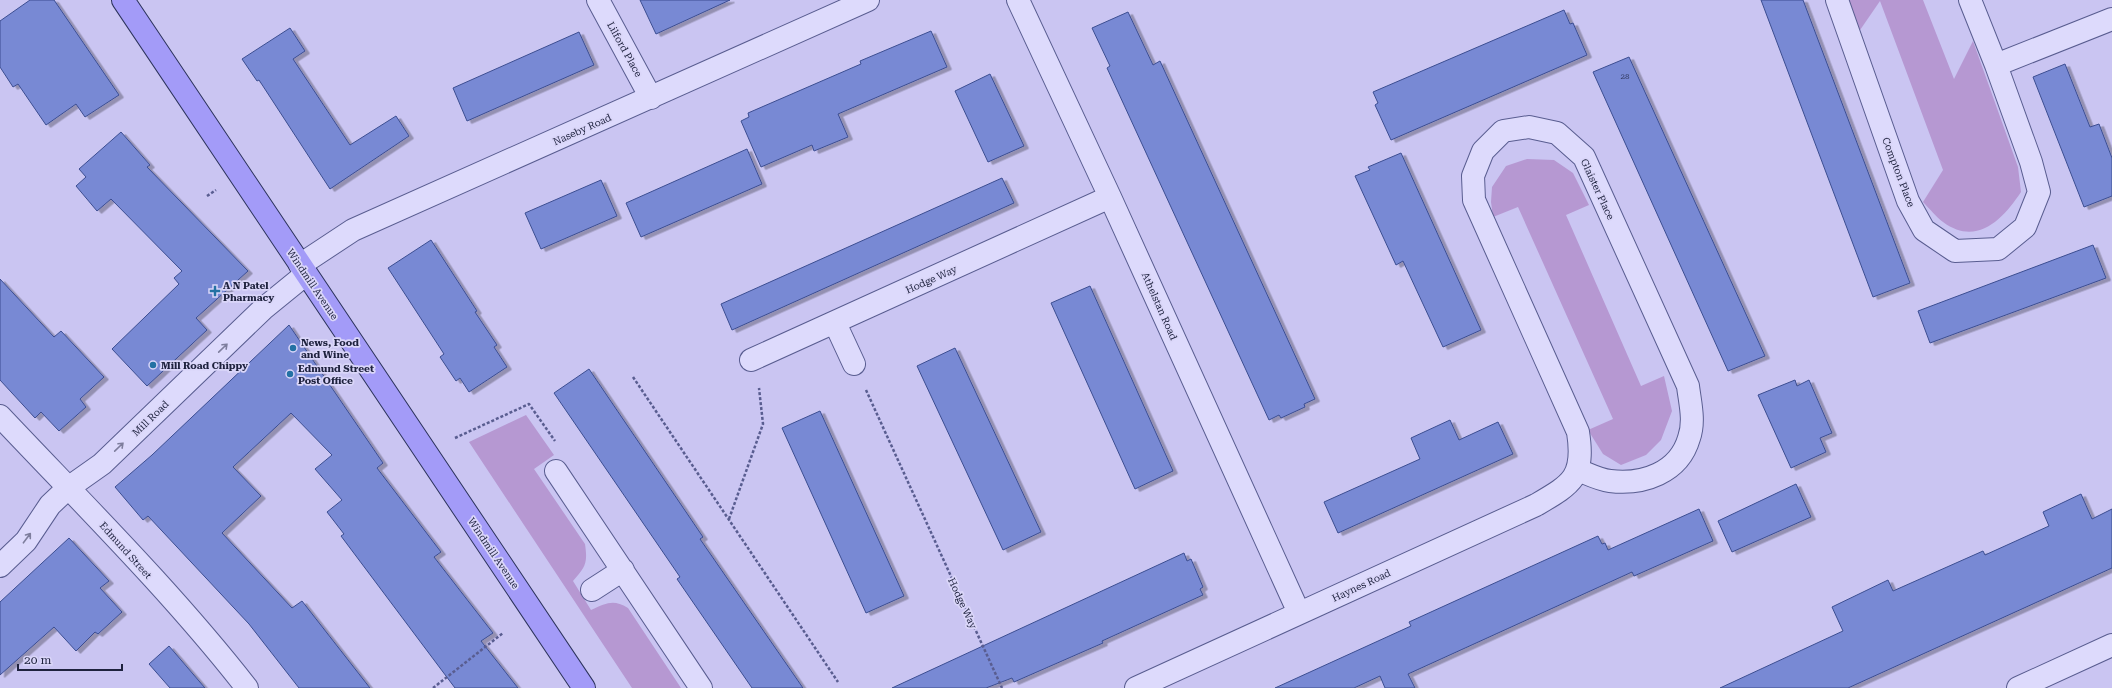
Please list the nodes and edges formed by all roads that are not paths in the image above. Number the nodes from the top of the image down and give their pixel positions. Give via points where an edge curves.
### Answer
1 (123, 0) edge
2 (598, 0) edge
3 (868, 0) edge
4 (1018, 0) edge
5 (1837, 0) edge
6 (1970, 0) edge
7 (2112, 19) edge
8 (1996, 65) junction
9 (651, 98) junction
10 (1110, 197) junction
11 (303, 270) junction
12 (835, 322) junction
13 (751, 360) dead end
14 (854, 364) road end
15 (0, 416) edge
16 (1578, 470) junction
17 (556, 471) dead end
18 (68, 488) junction
19 (0, 566) edge
20 (623, 570) junction
21 (592, 590) dead end
22 (1299, 613) junction
23 (2112, 645) edge
24 (247, 688) edge
25 (584, 688) edge
26 (701, 688) edge
27 (1136, 688) edge
28 (2018, 688) edge

1 - 11 main road, Windmill Avenue
2 - 9 street, Lilford Place
3 - 9 street, Naseby Road
4 - 10 street, Athelstan Road
5 - 8 street, Compton Place via 1908,201 1924,230 1955,250 1998,249 2025,227 2039,192 2031,162
6 - 8 street, Compton Place
7 - 8 street
9 - 11 street, Naseby Road via 353,230
10 - 12 street, Hodge Way
10 - 22 street, Athelstan Road
18 -> 11 street, Mill Road via 102,464
11 - 25 main road, Windmill Avenue
12 - 13 street, Hodge Way
12 - 14 street
15 - 18 street, Edmund Street
16 - 16 street, Glaister Place via 1581,453 1578,432 1474,200 1473,176 1483,151 1504,131 1529,127 1557,133 1584,157 1688,386 1692,413 1690,438 1678,460 1662,474 1636,481 1609,481
16 - 22 street, Haynes Road via 1563,490 1536,505
17 - 20 street
19 -> 18 street, Mill Road via 26,541 50,506
18 - 24 street, Edmund Street via 217,649
20 - 21 street
20 - 26 street
22 - 27 street, Haynes Road
23 - 28 street

